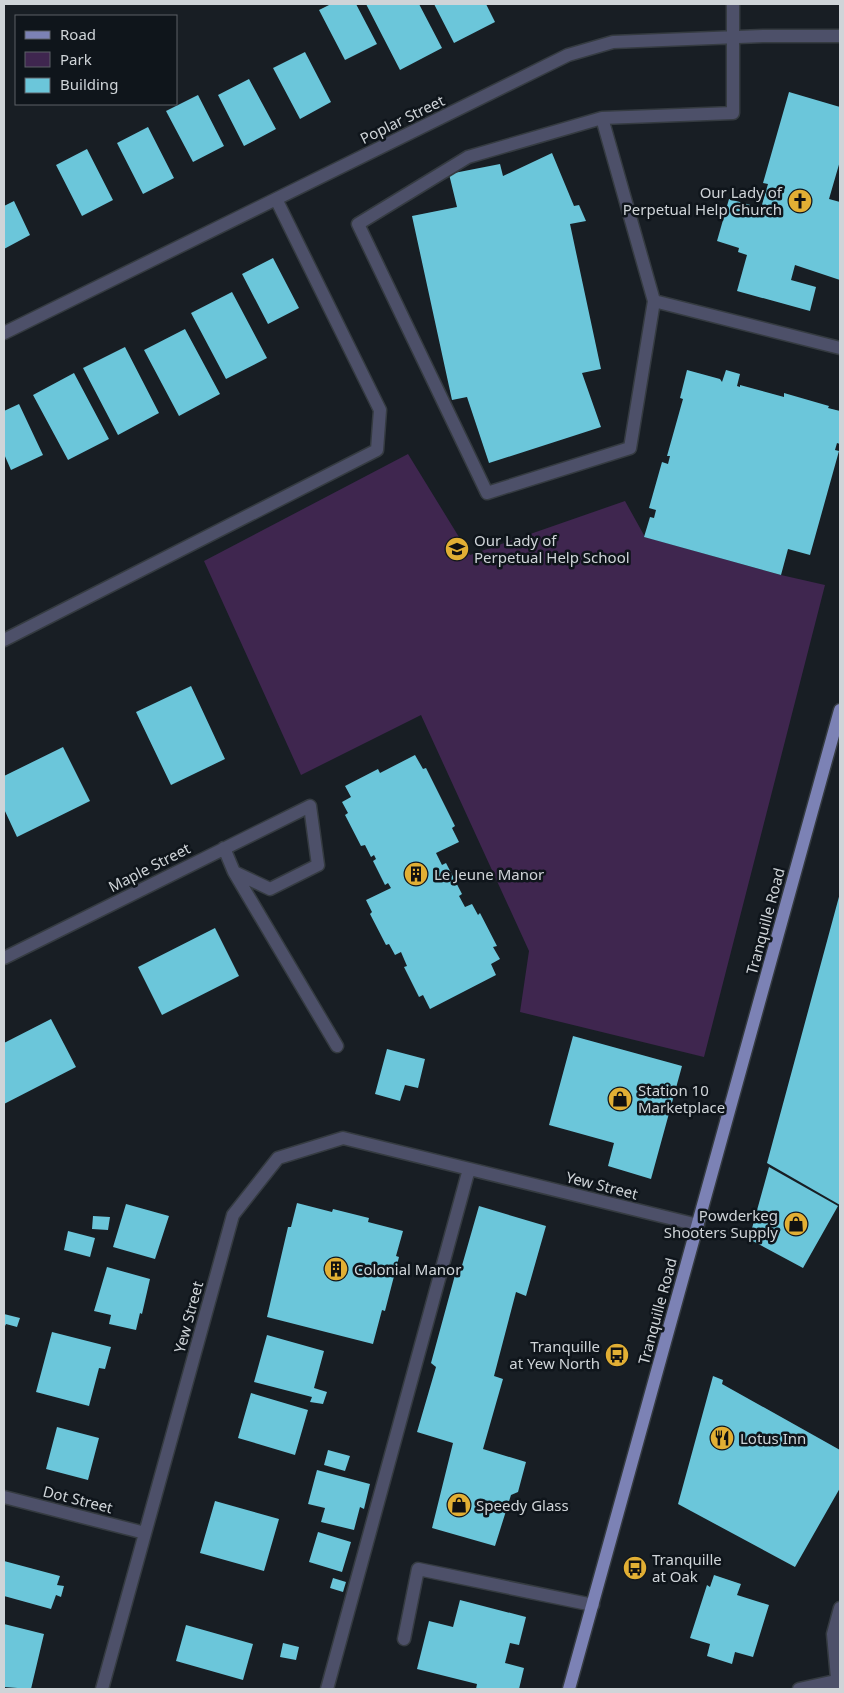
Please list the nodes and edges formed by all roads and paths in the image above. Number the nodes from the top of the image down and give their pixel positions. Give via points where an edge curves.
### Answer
1 (733, 4) edge
2 (840, 36) edge
3 (733, 38) junction
4 (602, 118) junction
5 (276, 199) junction
6 (654, 301) junction
7 (4, 333) edge
8 (840, 348) edge
9 (4, 640) edge
10 (840, 710) edge
11 (224, 848) junction
12 (234, 872) junction
13 (4, 958) edge
14 (336, 1046) dead end
15 (469, 1169) junction
16 (698, 1225) junction
17 (4, 1497) edge
18 (145, 1533) junction
19 (593, 1605) junction
20 (840, 1608) edge
21 (404, 1638) dead end
22 (838, 1683) edge
23 (102, 1689) edge
24 (327, 1689) edge
25 (570, 1689) edge
26 (799, 1689) edge

1 - 3 street
2 - 3 street, Poplar Street
3 - 4 street via 733,113
3 - 5 street, Poplar Street via 613,42 568,55
4 - 6 street
4 - 6 street via 468,157 358,224 487,494 630,448
5 - 7 street, Poplar Street
5 - 9 street via 380,410 376,450
6 - 8 street
10 - 16 main road, Tranquille Road
11 - 12 street
11 - 12 street, Maple Street via 310,806 318,865 270,889
11 - 13 street, Maple Street
12 - 14 street
15 - 16 street, Yew Street
15 - 18 street, Yew Street via 343,1138 278,1158 233,1215
15 - 24 street
16 - 19 main road, Tranquille Road
17 - 18 street, Dot Street
18 - 23 street, Yew Street
19 - 21 street via 418,1569
19 - 25 main road, Tranquille Road
20 - 22 street via 833,1634
22 - 26 street

